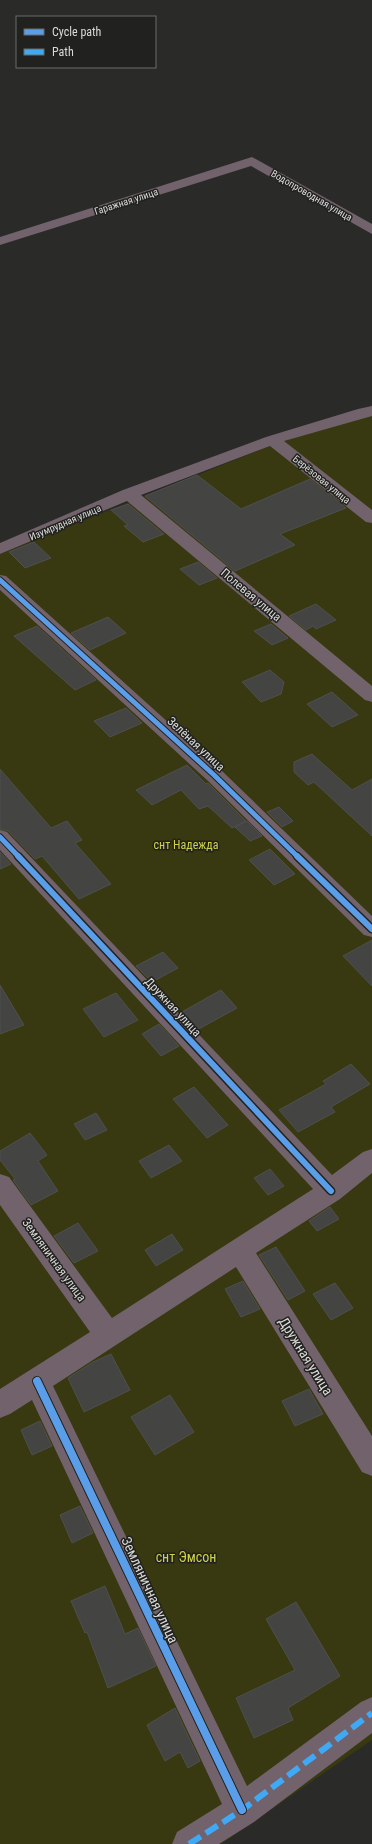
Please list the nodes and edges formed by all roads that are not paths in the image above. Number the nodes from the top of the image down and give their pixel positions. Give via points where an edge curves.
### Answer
1 (252, 161) joint
2 (372, 230) edge
3 (0, 241) edge
4 (372, 411) edge
5 (272, 440) junction
6 (129, 494) junction
7 (372, 518) edge
8 (0, 549) edge
9 (0, 580) edge
10 (372, 696) edge
11 (0, 837) edge
12 (372, 929) edge
13 (372, 1159) edge
14 (0, 1185) edge
15 (331, 1191) junction
16 (240, 1250) junction
17 (108, 1335) junction
18 (37, 1381) junction
19 (0, 1405) edge
20 (372, 1462) edge
21 (372, 1712) edge
22 (242, 1810) junction
23 (189, 1844) edge

1 - 2 street, Водопроводная улица
1 - 3 street, Гаражная улица
4 - 5 street, Изумрудная улица
5 - 6 street, Изумрудная улица
5 - 7 street, Берёзовая улица
6 - 8 street, Изумрудная улица
6 - 10 street, Полевая улица
9 - 12 street, Зелёная улица via 214,775
11 - 15 street, Дружная улица
13 - 15 street
14 - 17 street, Земляничная улица
15 - 16 street
16 - 17 street
16 - 20 street, Дружная улица
17 - 18 street
18 - 19 street
18 - 22 street, Земляничная улица
21 - 22 street
22 - 23 street

